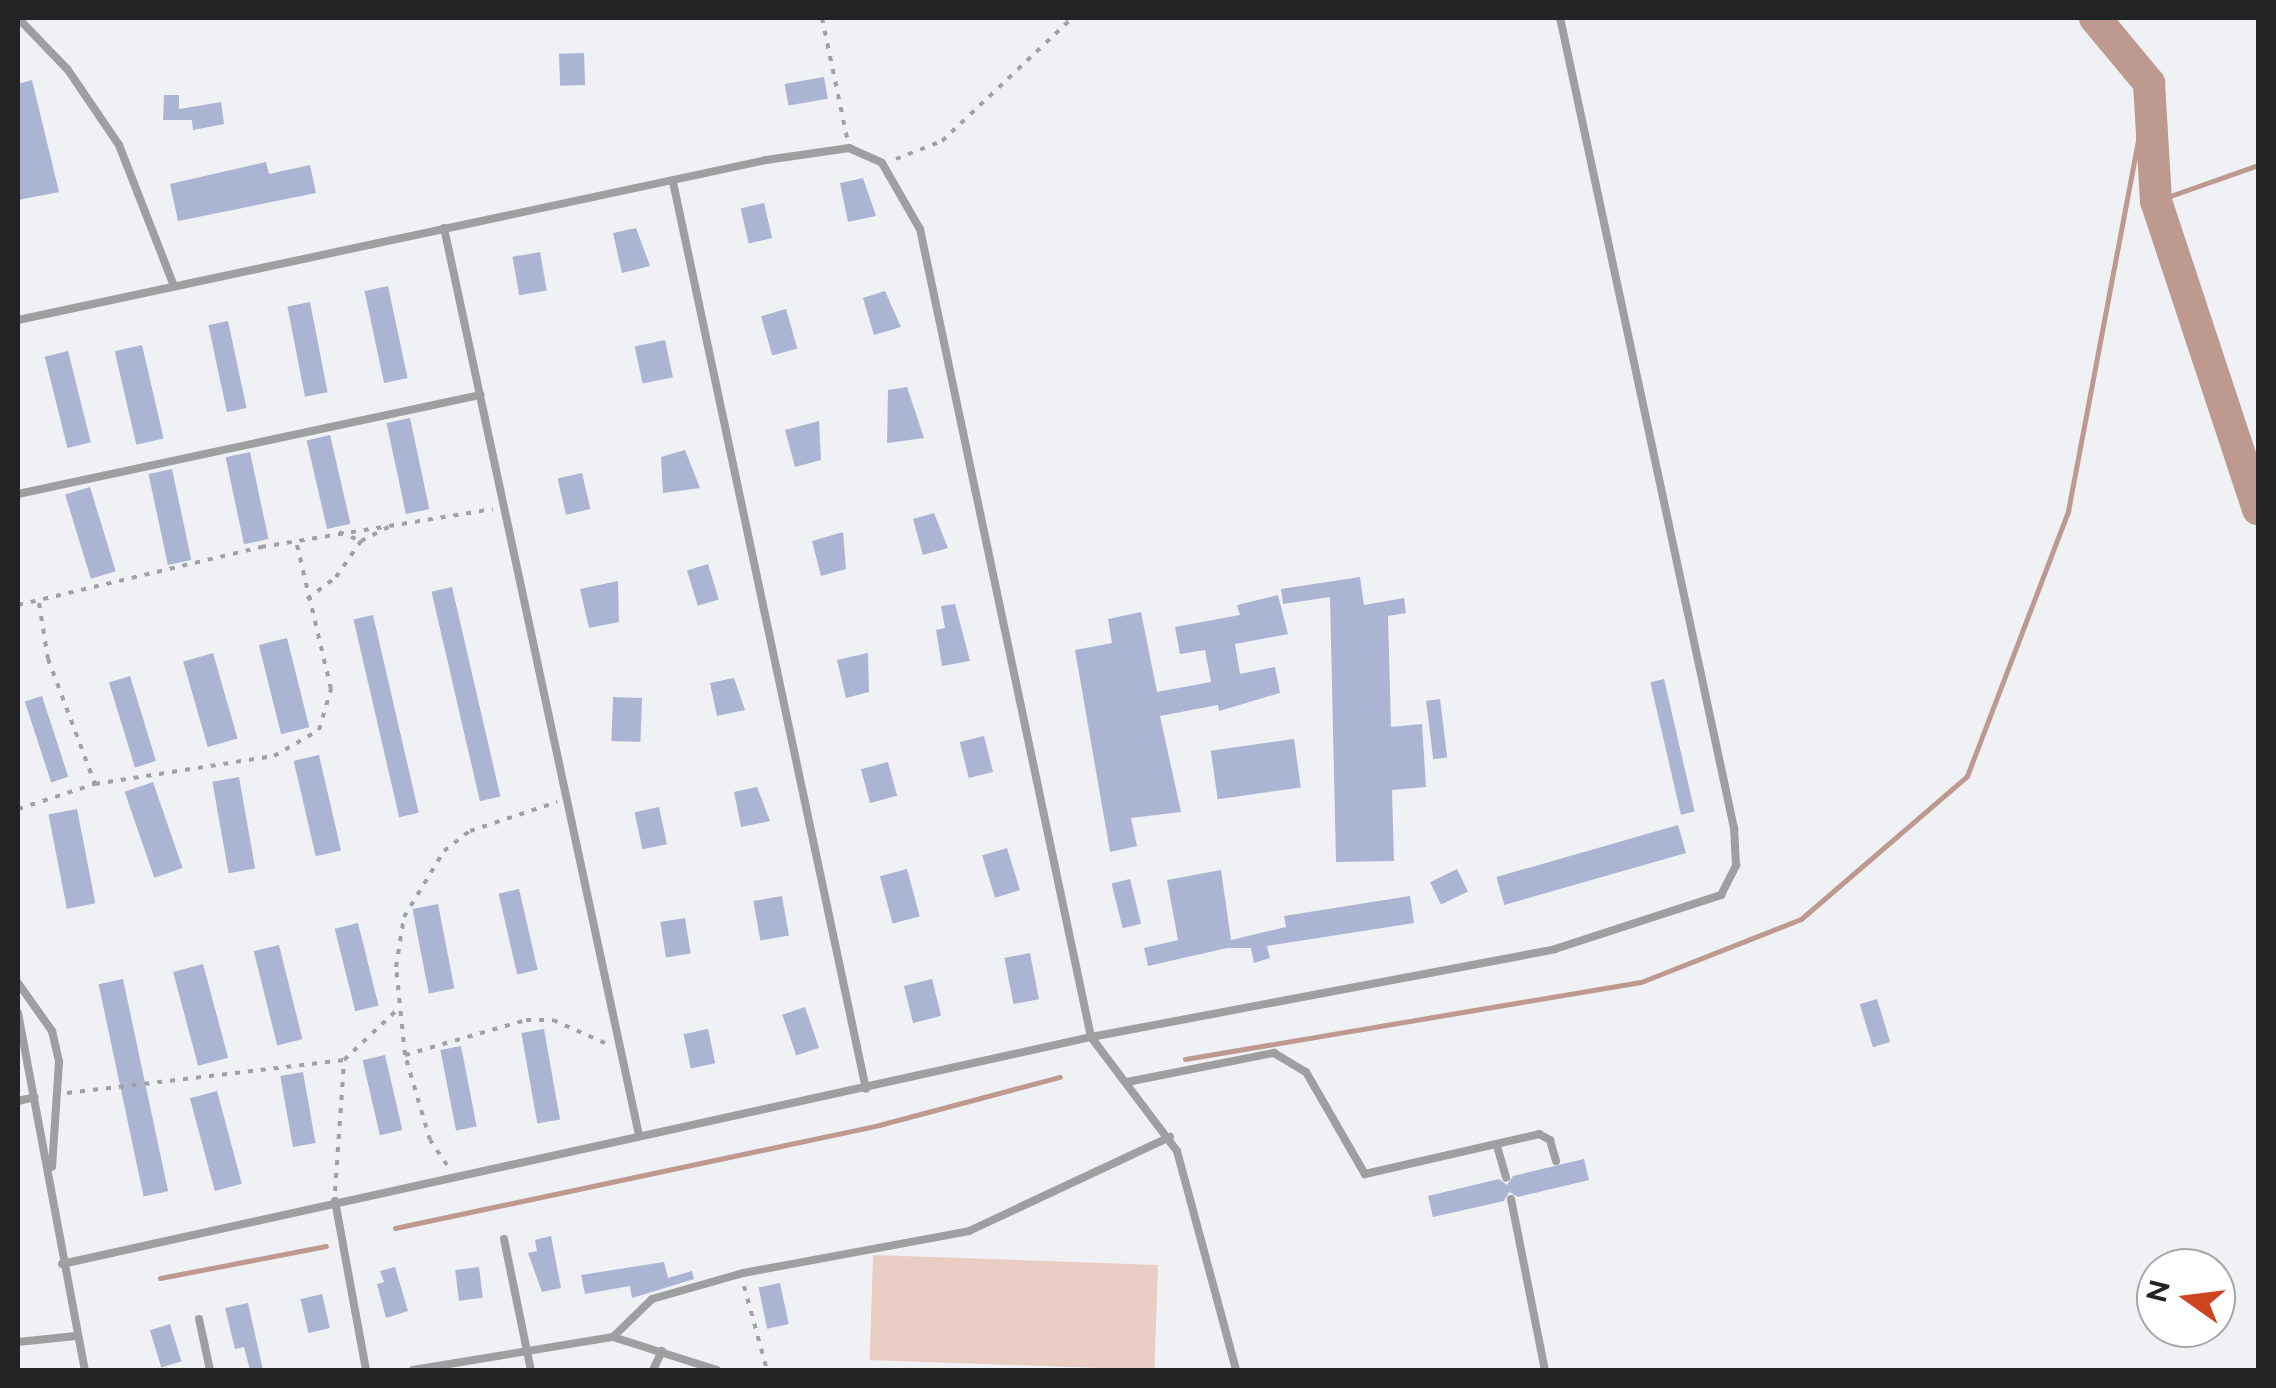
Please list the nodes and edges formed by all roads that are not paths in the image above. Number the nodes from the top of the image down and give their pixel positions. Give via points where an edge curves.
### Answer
1 (18, 18) edge
2 (1560, 18) edge
3 (673, 182) junction
4 (444, 228) junction
5 (174, 286) junction
6 (18, 320) edge
7 (481, 395) junction
8 (18, 494) edge
9 (18, 983) edge
10 (18, 1014) edge
11 (1090, 1037) junction
12 (1127, 1082) junction
13 (866, 1088) junction
14 (35, 1096) junction
15 (18, 1102) edge
16 (639, 1134) junction
17 (1170, 1137) junction
18 (1497, 1146) junction
19 (1556, 1161) dead end
20 (51, 1171) junction
21 (1506, 1178) dead end
22 (1512, 1199) dead end
23 (334, 1201) junction
24 (504, 1239) dead end
25 (62, 1264) junction
26 (199, 1320) dead end
27 (76, 1336) junction
28 (612, 1337) junction
29 (18, 1342) edge
30 (528, 1349) junction
31 (662, 1351) junction
32 (684, 1358) junction
33 (85, 1370) edge
34 (210, 1370) edge
35 (366, 1370) edge
36 (414, 1370) edge
37 (531, 1370) edge
38 (652, 1370) edge
39 (698, 1370) edge
40 (718, 1370) edge
41 (1236, 1370) edge
42 (1545, 1370) edge

1 - 5 lane via 68,70 119,146
2 - 11 lane via 1693,612 1734,828 1730,881 1695,909 1555,949
3 - 4 lane
3 - 11 lane via 849,148 882,164 920,228
3 - 13 lane
4 - 5 lane
4 - 7 lane
5 - 6 lane
7 - 8 lane
7 - 16 lane
9 - 20 lane via 52,1030 62,1093
10 - 14 lane
11 - 12 lane
11 - 13 lane
12 - 17 lane
12 - 18 lane via 1274,1053 1306,1072 1365,1174
13 - 16 lane
14 - 15 lane
14 - 20 lane
16 - 23 lane
17 - 28 lane via 968,1231 742,1273 652,1299
17 - 41 lane via 1214,1269
18 - 19 lane via 1539,1134
18 - 21 lane
20 - 25 lane
22 - 42 lane
23 - 25 lane
23 - 35 lane
24 - 30 lane
25 - 27 lane
26 - 34 lane
27 - 29 lane
27 - 33 lane
28 - 30 lane
28 - 31 lane
30 - 36 lane
30 - 37 lane
31 - 32 lane
31 - 38 lane
32 - 39 lane
32 - 40 lane

